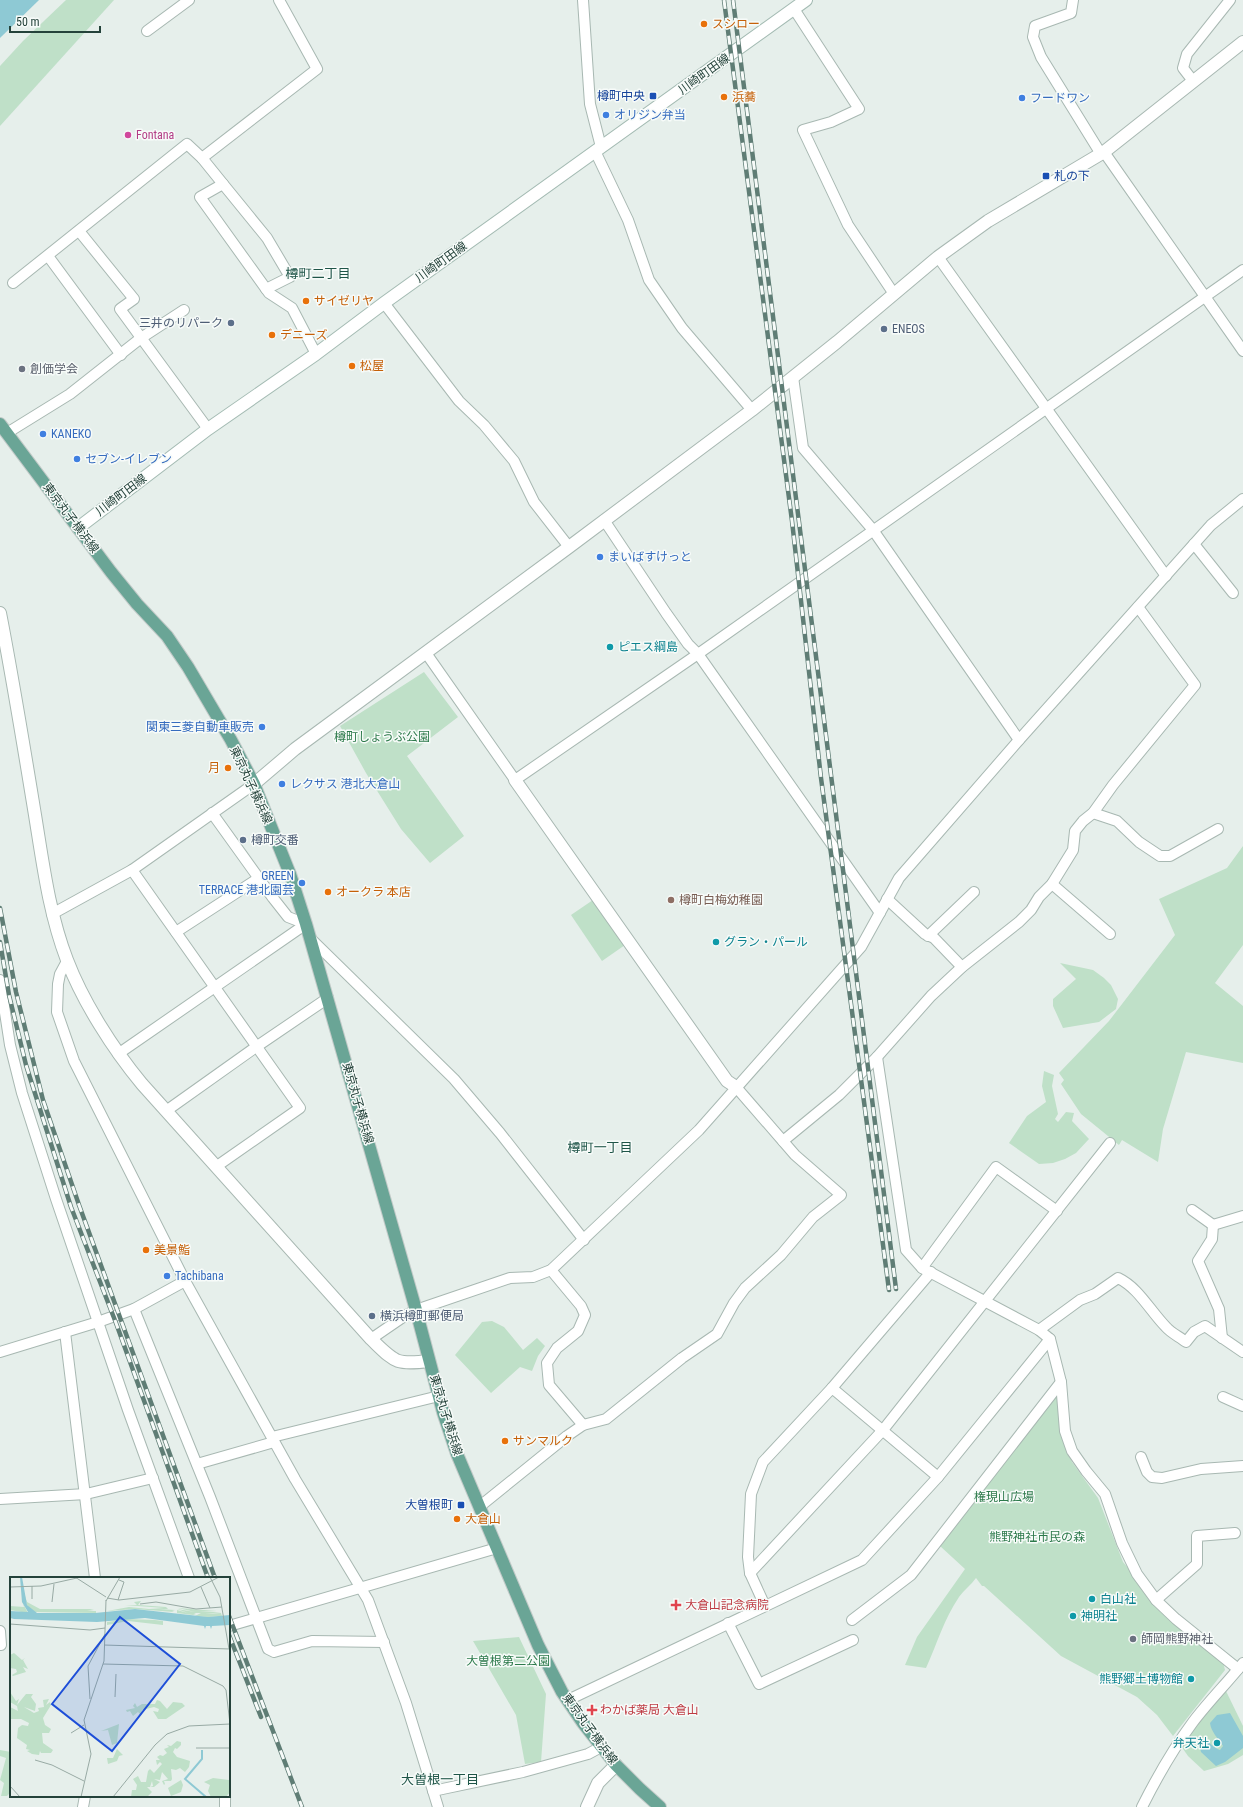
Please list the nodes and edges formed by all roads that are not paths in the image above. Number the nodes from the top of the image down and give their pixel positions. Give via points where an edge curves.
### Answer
1 (189, 0) edge
2 (279, 0) edge
3 (576, 0) edge
4 (806, 0) edge
5 (1073, 0) edge
6 (1230, 0) edge
7 (583, 4) edge
8 (794, 9) junction
9 (147, 32) dead end
10 (1243, 42) edge
11 (1193, 81) junction
12 (598, 149) junction
13 (1103, 153) junction
14 (202, 158) junction
15 (223, 184) junction
16 (79, 231) junction
17 (48, 256) junction
18 (938, 256) junction
19 (1243, 270) edge
20 (13, 284) dead end
21 (266, 289) junction
22 (894, 294) junction
23 (1204, 297) junction
24 (384, 303) junction
25 (184, 310) dead end
26 (141, 338) junction
27 (1243, 351) edge
28 (316, 354) junction
29 (121, 355) junction
30 (793, 377) junction
31 (1046, 408) junction
32 (752, 410) junction
33 (3, 429) edge
34 (208, 429) junction
35 (1242, 503) edge
36 (604, 520) junction
37 (78, 528) junction
38 (873, 530) junction
39 (1194, 544) junction
40 (569, 548) junction
41 (1166, 576) junction
42 (1234, 593) dead end
43 (1138, 607) junction
44 (0, 612) edge
45 (426, 653) junction
46 (698, 654) junction
47 (1019, 740) junction
48 (515, 780) junction
49 (254, 784) junction
50 (212, 813) junction
51 (1093, 814) junction
52 (1218, 829) dead end
53 (132, 870) junction
54 (259, 878) junction
55 (1052, 884) junction
56 (974, 892) dead end
57 (888, 899) junction
58 (880, 913) junction
59 (52, 914) junction
60 (306, 924) junction
61 (176, 932) junction
62 (1110, 934) dead end
63 (928, 936) junction
64 (309, 937) junction
65 (67, 961) junction
66 (962, 967) junction
67 (0, 980) edge
68 (214, 987) junction
69 (328, 998) junction
70 (256, 1046) junction
71 (118, 1054) junction
72 (877, 1057) junction
73 (736, 1087) junction
74 (166, 1111) junction
75 (783, 1141) junction
76 (1110, 1142) dead end
77 (217, 1166) junction
78 (1192, 1210) dead end
79 (1057, 1211) junction
80 (1243, 1216) edge
81 (1213, 1225) junction
82 (584, 1240) junction
83 (551, 1270) junction
84 (926, 1270) junction
85 (185, 1282) junction
86 (985, 1301) junction
87 (134, 1309) junction
88 (416, 1310) junction
89 (98, 1322) junction
90 (1039, 1330) junction
91 (65, 1332) junction
92 (1222, 1338) junction
93 (371, 1339) junction
94 (1050, 1339) junction
95 (0, 1352) edge
96 (1243, 1352) edge
97 (429, 1360) junction
98 (1061, 1382) junction
99 (832, 1388) junction
100 (438, 1396) junction
101 (1223, 1397) dead end
102 (1243, 1406) edge
103 (583, 1425) junction
104 (883, 1430) junction
105 (273, 1440) junction
106 (1141, 1457) dead end
107 (197, 1464) junction
108 (1243, 1466) edge
109 (938, 1477) junction
110 (153, 1478) junction
111 (86, 1494) junction
112 (0, 1499) edge
113 (479, 1507) junction
114 (1235, 1533) dead end
115 (497, 1548) junction
116 (750, 1573) junction
117 (95, 1577) edge
118 (189, 1577) edge
119 (361, 1587) junction
120 (1156, 1600) junction
121 (765, 1606) junction
122 (257, 1618) junction
123 (852, 1620) dead end
124 (728, 1623) junction
125 (230, 1626) edge
126 (0, 1631) edge
127 (853, 1640) dead end
128 (384, 1642) junction
129 (4, 1645) edge
130 (1241, 1666) edge
131 (568, 1700) junction
132 (601, 1746) junction
133 (616, 1765) junction
134 (434, 1791) junction
135 (85, 1797) edge
136 (226, 1797) edge
137 (83, 1807) edge
138 (225, 1807) edge
139 (438, 1807) edge
140 (587, 1807) edge
141 (660, 1807) edge
142 (1142, 1807) edge

1 - 9 street
2 - 14 street via 317,68
3 - 7 street
4 - 8 street, 川崎町田線
5 - 13 street via 1071,13 1035,26 1033,37 1041,57 1087,134
6 - 11 street via 1187,54 1183,68
7 - 12 street via 590,104
8 - 12 street, 川崎町田線
8 - 22 street via 858,109 831,122 803,130 848,225
10 - 11 street
11 - 13 street
12 - 24 street, 川崎町田線
12 - 32 street via 628,220 649,280 682,328
13 - 18 street via 988,221
13 - 23 street
14 - 15 street
14 - 16 street via 187,144
15 - 21 street via 200,197
15 - 21 street via 267,238 290,277
16 - 17 street
16 - 26 street via 134,299 120,309
17 - 20 street
17 - 29 street
18 - 22 street
18 - 31 street
19 - 23 street
21 - 28 street via 292,308
22 - 30 street
23 - 27 street
23 - 31 street
24 - 28 street, 川崎町田線
24 - 40 street via 459,401 484,425 514,461 534,502
25 - 26 street
26 - 29 street
26 - 34 street
28 - 34 street, 川崎町田線
29 - 33 street via 70,394
30 - 32 street
30 - 38 street via 803,448
31 - 38 street
31 - 41 street
32 - 36 street
33 - 37 main road, 東京丸子横浜線
34 - 37 street, 川崎町田線
35 - 39 street via 1211,525
36 - 40 street
36 - 46 street via 666,613
37 - 49 main road, 東京丸子横浜線 via 128,593 167,636 208,701
38 - 46 street
38 - 47 street
39 - 41 street
39 - 42 street
40 - 45 street
41 - 43 street
43 - 47 street
43 - 51 street via 1195,684 1113,785
44 - 59 street
45 - 48 street
45 - 49 street via 295,749
46 - 48 street
46 - 58 street
47 - 57 street via 899,878
48 - 73 street via 727,1081
49 - 50 street
49 - 60 main road, 東京丸子横浜線 via 290,874
50 - 53 street
50 - 54 street
51 - 52 street via 1117,821 1139,842 1160,856 1170,856
51 - 55 street via 1075,831 1073,850
53 - 59 street
53 - 61 street
54 - 60 street via 288,917
54 - 61 street
55 - 62 street
55 - 66 street via 1018,922
56 - 63 street
57 - 58 street
57 - 63 street
58 - 73 street via 861,947
59 - 65 street
60 - 64 main road, 東京丸子横浜線
60 - 68 street
61 - 68 street
63 - 66 street via 934,938
64 - 69 main road, 東京丸子横浜線
64 - 82 street via 454,1079
65 - 71 street
65 - 85 street via 58,984 57,1012 74,1061
66 - 72 street via 931,996
67 - 89 street via 10,1045 22,1093
68 - 70 street
68 - 71 street
69 - 70 street
69 - 88 main road, 東京丸子横浜線
70 - 74 street
70 - 77 street via 300,1108
71 - 74 street
72 - 75 street via 839,1095
72 - 84 street via 906,1250
73 - 75 street
73 - 82 street via 699,1130
74 - 77 street
75 - 103 street via 841,1195 813,1217 781,1255 745,1288 717,1334 682,1358 606,1419
76 - 79 street
77 - 93 street
78 - 81 street
79 - 84 street via 996,1167
79 - 86 street
80 - 81 street
81 - 92 street via 1212,1239 1198,1261 1219,1309
82 - 83 street
83 - 88 street via 533,1277 510,1278
83 - 103 street via 581,1306 585,1315 578,1331 557,1348 547,1363 550,1385
84 - 86 street
84 - 99 street
85 - 87 street
85 - 105 street
86 - 90 street
86 - 104 street
87 - 89 street
87 - 107 street
88 - 93 street
88 - 97 main road, 東京丸子横浜線
89 - 91 street
89 - 110 street
90 - 92 street via 1080,1300 1095,1294 1118,1278 1127,1282 1167,1328 1186,1342 1194,1332 1205,1326
90 - 94 street
91 - 95 street
91 - 111 street
92 - 96 street
93 - 97 street via 395,1361 411,1363
94 - 98 street
94 - 109 street
97 - 100 main road, 東京丸子横浜線
98 - 120 street via 1065,1430 1072,1451 1105,1494 1122,1543 1137,1574
98 - 123 street via 911,1575
99 - 104 street
99 - 116 street via 763,1462 751,1494 748,1557
100 - 105 street
100 - 113 main road, 東京丸子横浜線 via 452,1440
101 - 102 street
103 - 113 street
104 - 109 street
104 - 116 street
105 - 107 street
105 - 119 street
106 - 108 street via 1147,1472 1152,1477 1162,1478 1201,1469
107 - 122 street
109 - 121 street via 862,1560
110 - 111 street
110 - 118 street
111 - 112 street
111 - 117 street
113 - 115 main road, 東京丸子横浜線
114 - 120 street via 1198,1536 1197,1564
115 - 119 street
115 - 131 main road, 東京丸子横浜線 via 538,1645
116 - 121 street
119 - 122 street
119 - 128 street
120 - 130 street via 1176,1619
121 - 124 street
122 - 125 street
122 - 128 street via 268,1649 274,1652 312,1641
124 - 127 street via 759,1684
124 - 131 street
126 - 129 street
128 - 134 street
130 - 142 street via 1176,1746
131 - 132 main road, 東京丸子横浜線
132 - 133 main road, 東京丸子横浜線
132 - 134 street via 588,1754 531,1770
133 - 140 street via 598,1783
133 - 141 main road, 東京丸子横浜線
134 - 139 street
135 - 137 street
136 - 138 street

